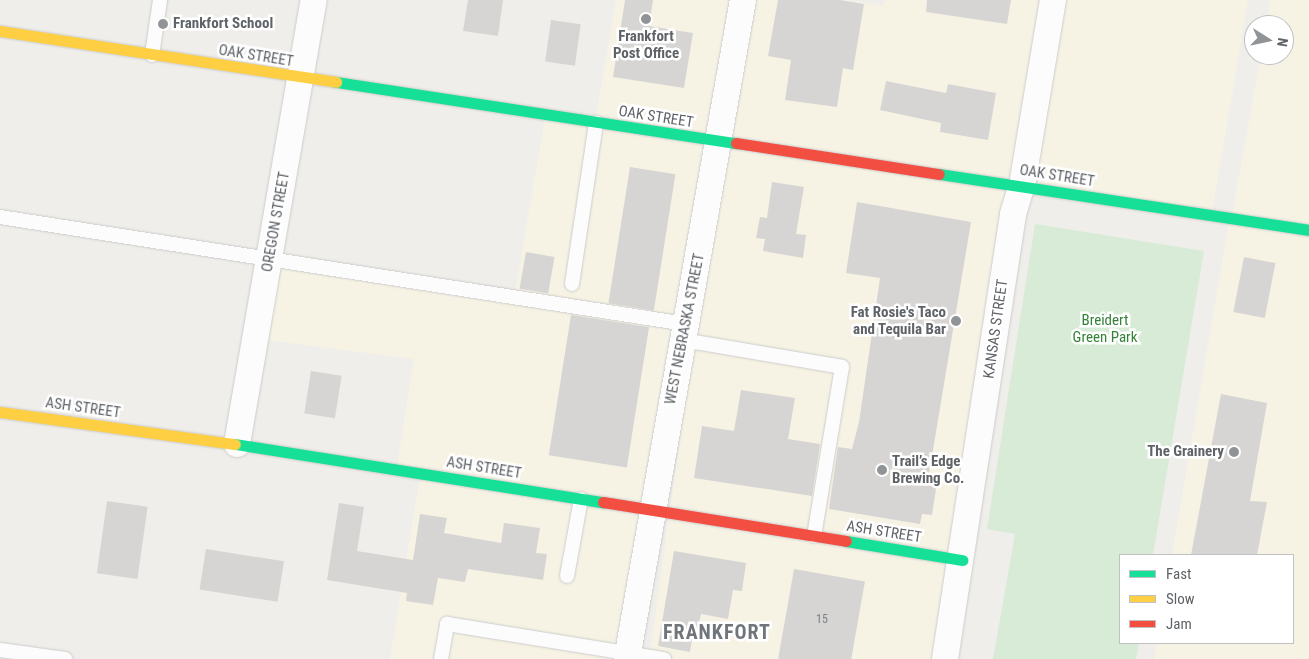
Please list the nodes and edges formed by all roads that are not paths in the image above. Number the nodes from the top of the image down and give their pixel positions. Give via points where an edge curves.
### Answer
1 (160, 0) edge
2 (314, 0) edge
3 (743, 0) edge
4 (1053, 0) edge
5 (0, 31) edge
6 (152, 54) junction
7 (301, 78) junction
8 (596, 123) junction
9 (717, 142) junction
10 (1022, 186) junction
11 (0, 218) edge
12 (1309, 230) edge
13 (269, 261) junction
14 (572, 284) dead end
15 (684, 332) junction
16 (0, 412) edge
17 (237, 444) junction
18 (580, 499) junction
19 (650, 510) junction
20 (814, 536) junction
21 (962, 560) junction
22 (568, 576) dead end
23 (0, 650) edge
24 (627, 656) edge
25 (65, 659) edge
26 (441, 659) edge
27 (664, 659) edge
28 (945, 659) edge

1 - 6 lane
2 - 7 street, OREGON STREET
3 - 9 street, WEST NEBRASKA STREET
4 - 10 street, KANSAS STREET
5 - 6 street, OAK STREET
6 - 7 street, OAK STREET
7 - 8 street, OAK STREET
7 - 13 street, OREGON STREET
8 - 9 street, OAK STREET
8 - 14 lane
9 - 10 street, OAK STREET
9 - 15 street, WEST NEBRASKA STREET
10 - 12 street, OAK STREET
10 - 21 street, KANSAS STREET via 1013,214
11 - 13 lane
13 - 15 lane
13 - 17 street, OREGON STREET
15 - 19 street, WEST NEBRASKA STREET
15 - 20 lane via 842,366
16 - 17 street, ASH STREET
17 - 18 street, ASH STREET
18 - 19 street, ASH STREET
18 - 22 lane
19 - 20 street, ASH STREET
19 - 24 street, WEST NEBRASKA STREET
20 - 21 street, ASH STREET
21 - 28 street, KANSAS STREET
23 - 25 lane
24 - 26 lane via 447,624
24 - 27 lane

